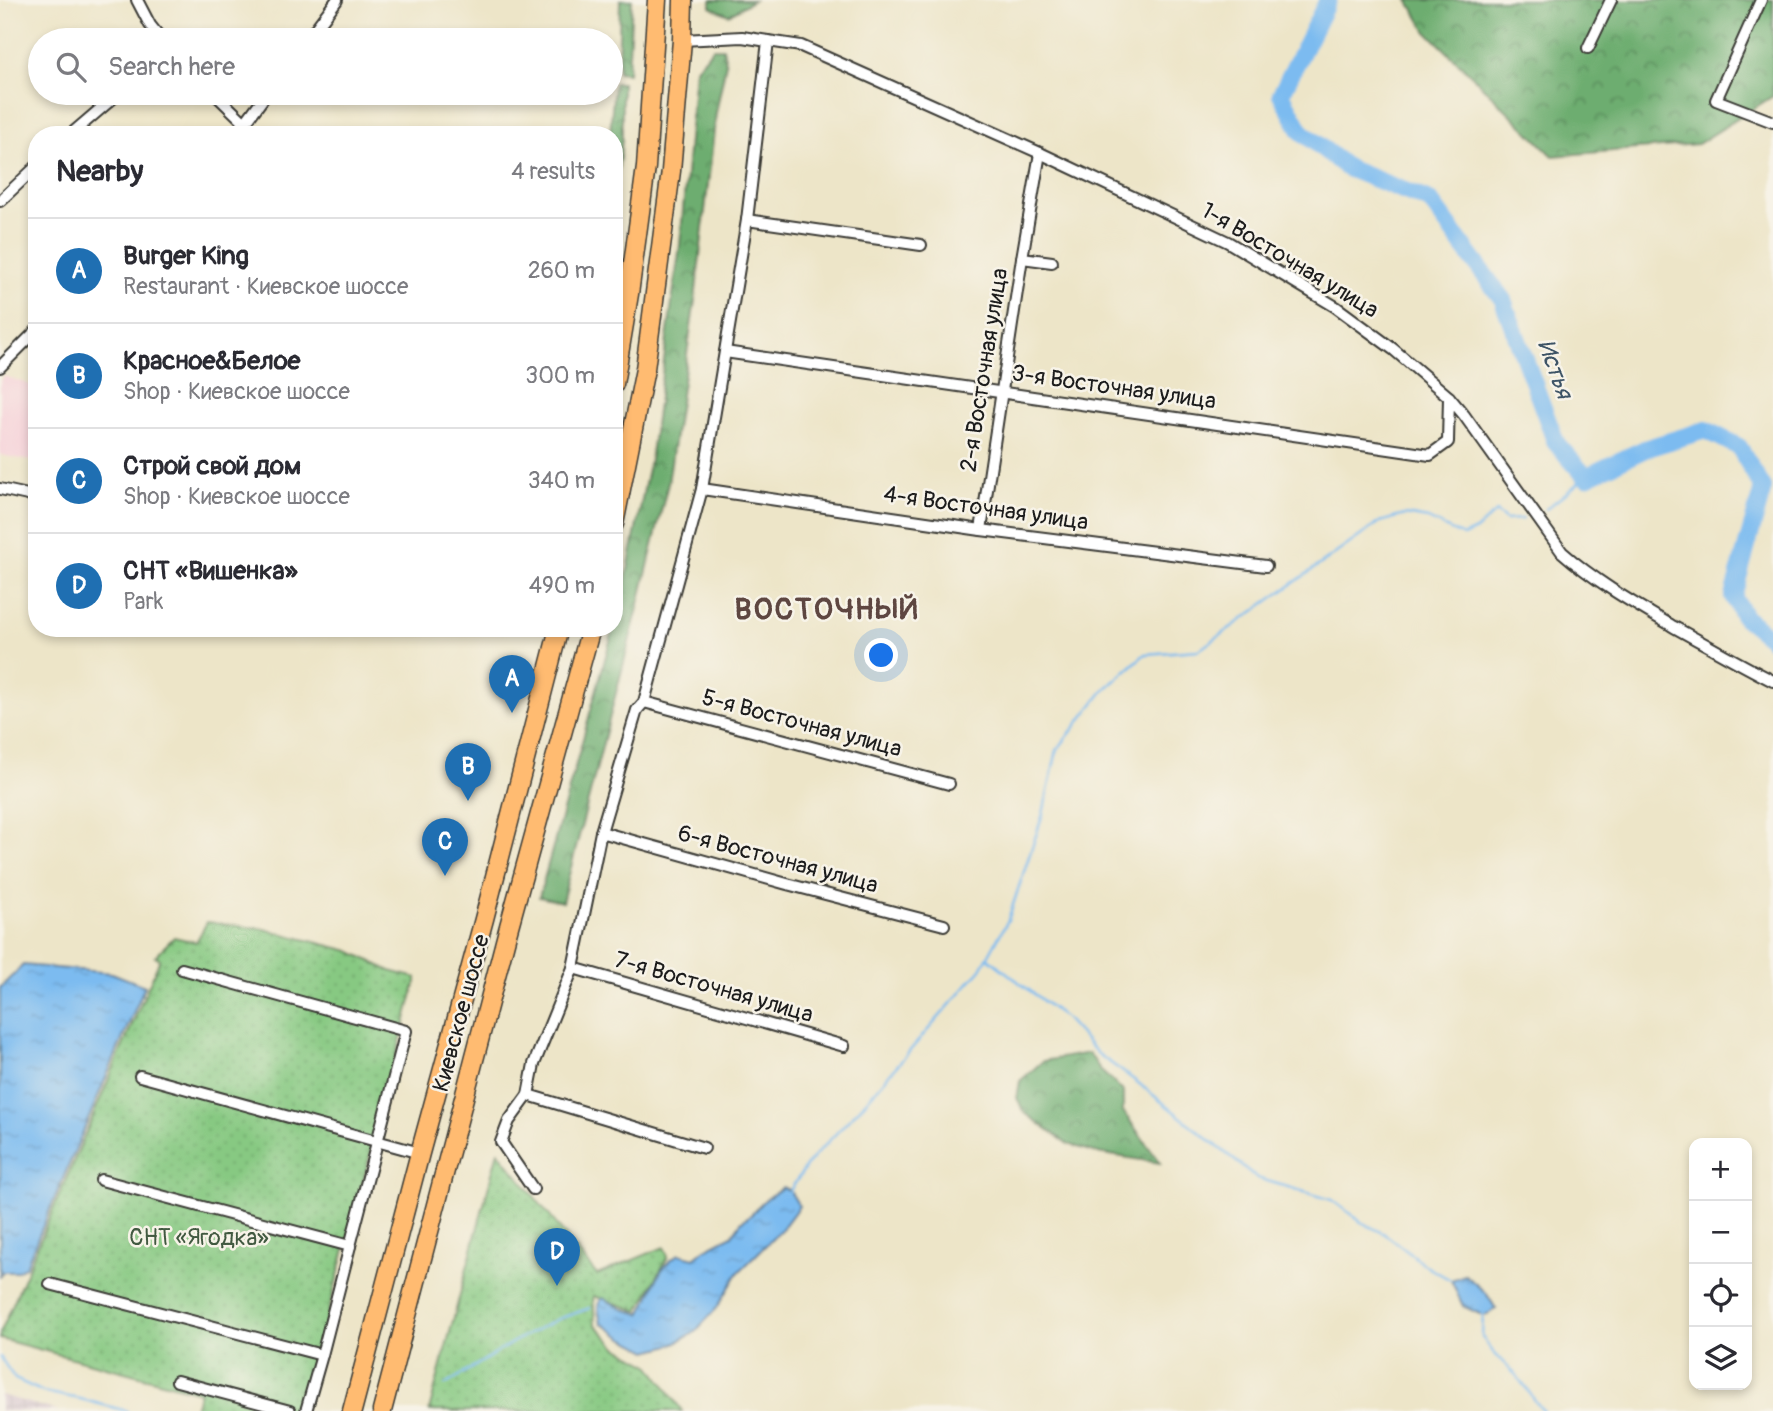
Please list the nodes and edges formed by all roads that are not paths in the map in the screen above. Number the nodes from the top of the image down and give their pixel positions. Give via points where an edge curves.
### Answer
1 (137, 0) edge
2 (337, 0) edge
3 (657, 0) edge
4 (683, 0) edge
5 (1611, 0) edge
6 (1761, 0) edge
7 (152, 28) edge
8 (316, 28) edge
9 (682, 40) junction
10 (768, 41) junction
11 (1588, 48) dead end
12 (105, 105) edge
13 (226, 105) edge
14 (258, 105) edge
15 (1773, 122) edge
16 (244, 123) junction
17 (80, 126) edge
18 (241, 126) edge
19 (1040, 153) junction
20 (28, 175) edge
21 (0, 201) edge
22 (747, 220) junction
23 (921, 245) dead end
24 (1022, 258) junction
25 (1052, 262) dead end
26 (623, 331) edge
27 (28, 339) edge
28 (725, 352) junction
29 (0, 367) edge
30 (623, 377) edge
31 (641, 391) junction
32 (1003, 391) junction
33 (1449, 397) junction
34 (623, 480) edge
35 (0, 489) edge
36 (702, 489) junction
37 (28, 495) edge
38 (981, 530) junction
39 (1266, 566) dead end
40 (557, 637) edge
41 (589, 637) edge
42 (1773, 681) edge
43 (644, 702) junction
44 (949, 784) dead end
45 (601, 832) junction
46 (944, 925) dead end
47 (573, 968) junction
48 (182, 969) dead end
49 (844, 1046) dead end
50 (140, 1076) dead end
51 (528, 1096) junction
52 (378, 1141) junction
53 (704, 1148) dead end
54 (420, 1153) junction
55 (101, 1180) dead end
56 (533, 1189) dead end
57 (350, 1246) junction
58 (50, 1284) dead end
59 (322, 1355) junction
60 (177, 1381) dead end
61 (290, 1411) edge
62 (306, 1411) edge
63 (352, 1411) edge
64 (382, 1411) edge

1 - 7 street
2 - 8 street
3 - 26 highway via 646,167
4 - 9 highway
5 - 11 street
6 - 15 street via 1716,100
9 - 10 street, 1-я Восточная улица via 742,37
9 - 31 highway via 671,171
10 - 19 street, 1-я Восточная улица via 801,46
10 - 22 street
12 - 17 street
13 - 16 street
14 - 16 street
16 - 18 street
19 - 24 street, 2-я Восточная улица
19 - 33 street, 1-я Восточная улица via 1240,249 1335,307
20 - 21 street
22 - 23 street
22 - 28 street
24 - 25 street, 2-я Восточная улица
24 - 32 street, 2-я Восточная улица
27 - 29 street
28 - 32 street, 3-я Восточная улица
28 - 36 street
30 - 31 highway via 635,376
31 - 34 highway
32 - 33 street, 3-я Восточная улица via 1430,455 1448,442
32 - 38 street, 2-я Восточная улица
33 - 42 street, 1-я Восточная улица via 1562,552 1626,599
35 - 37 street
36 - 38 street, 4-я Восточная улица
36 - 43 street
38 - 39 street, 4-я Восточная улица
40 - 54 highway, Киевское шоссе
41 - 64 highway, Киевское шоссе
43 - 44 street, 5-я Восточная улица
43 - 45 street via 637,710
45 - 46 street, 6-я Восточная улица
45 - 47 street
47 - 49 street, 7-я Восточная улица
47 - 51 street via 534,1065
48 - 52 street via 406,1031
50 - 52 street
51 - 53 street
51 - 56 street via 509,1121 501,1142
52 - 54 street
52 - 57 street
54 - 63 highway, Киевское шоссе
55 - 57 street
57 - 59 street
58 - 59 street
59 - 62 street
60 - 61 street

